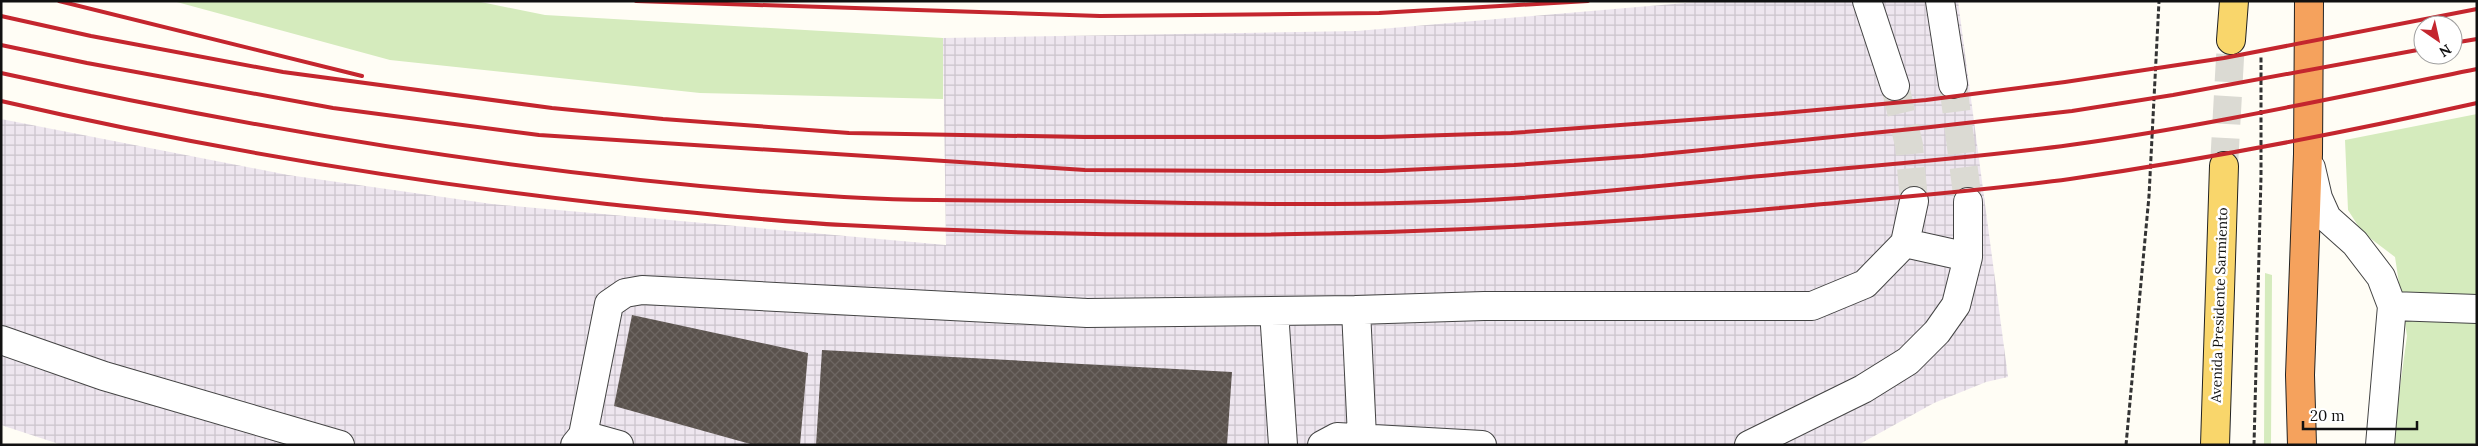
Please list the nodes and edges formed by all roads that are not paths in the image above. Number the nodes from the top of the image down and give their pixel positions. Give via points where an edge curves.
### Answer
1 (1867, 1) edge
2 (1940, 1) edge
3 (2234, 1) edge
4 (2309, 1) edge
5 (2231, 40) tunnel mouth
6 (1953, 84) tunnel mouth
7 (1895, 86) tunnel mouth
8 (2308, 154) junction
9 (2224, 166) tunnel mouth
10 (1914, 201) tunnel mouth
11 (1968, 202) tunnel mouth
12 (1905, 243) junction
13 (1968, 257) junction
14 (2392, 306) junction
15 (2477, 309) edge
16 (1356, 310) junction
17 (1274, 311) junction
18 (1, 340) edge
19 (1362, 437) junction
20 (579, 440) edge
21 (340, 445) edge
22 (619, 445) edge
23 (1283, 445) edge
24 (1322, 445) edge
25 (1482, 445) edge
26 (1749, 445) edge
27 (2215, 445) edge
28 (2302, 445) edge
29 (2380, 445) edge

1 - 7 lane
2 - 6 lane
3 - 5 main road
4 - 8 highway
8 - 14 lane via 2318,198 2328,218 2355,243 2381,277
8 - 28 highway via 2300,375
9 - 27 main road, Avenida Presidente Sarmiento
10 - 12 lane
11 - 13 lane
12 - 13 lane
12 - 16 lane via 1865,284 1812,306 1484,306
13 - 26 lane via 1956,305 1937,332 1908,361 1863,389
14 - 15 lane
14 - 29 lane
16 - 17 lane
16 - 19 lane
17 - 20 lane via 1087,313 642,290 624,293 609,304
17 - 23 lane
18 - 21 lane via 104,376
19 - 24 lane via 1338,436
19 - 25 lane
20 - 22 lane

